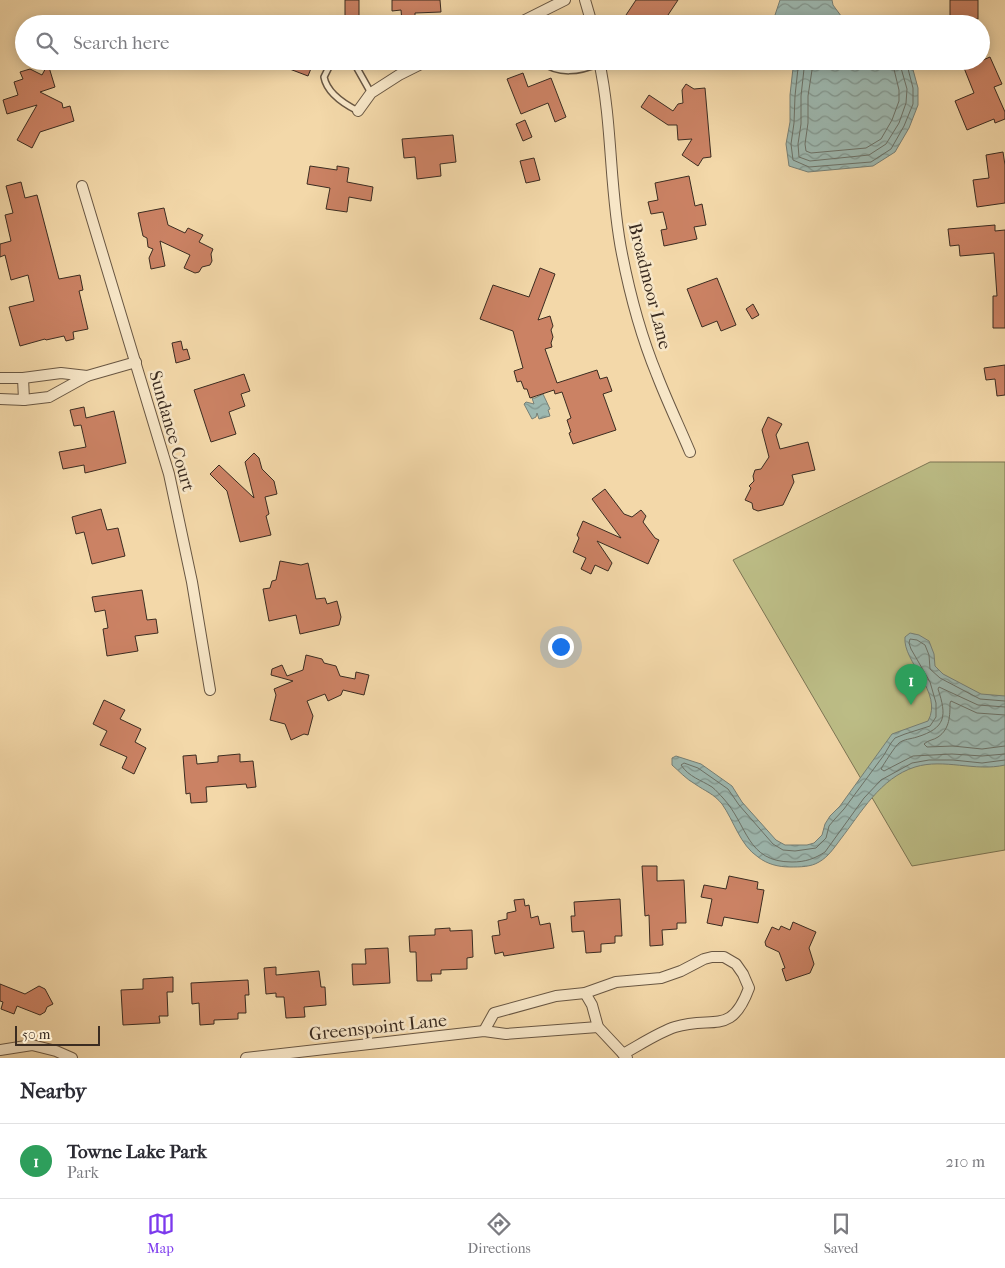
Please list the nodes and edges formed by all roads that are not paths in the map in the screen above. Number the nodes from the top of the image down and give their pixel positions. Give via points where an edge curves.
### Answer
1 (565, 0) edge
2 (584, 0) edge
3 (536, 15) edge
4 (589, 15) edge
5 (327, 70) edge
6 (358, 70) edge
7 (409, 70) edge
8 (558, 70) edge
9 (574, 70) edge
10 (601, 70) edge
11 (371, 93) junction
12 (358, 111) joint
13 (82, 186) dead end
14 (136, 362) junction
15 (87, 376) junction
16 (0, 378) edge
17 (23, 378) junction
18 (0, 399) edge
19 (24, 400) junction
20 (690, 452) dead end
21 (210, 690) dead end
22 (585, 993) junction
23 (598, 1027) junction
24 (484, 1031) junction
25 (19, 1047) junction
26 (0, 1050) edge
27 (625, 1056) edge
28 (20, 1058) edge
29 (72, 1058) edge
30 (246, 1058) edge

1 - 3 street
2 - 4 street
5 - 12 lane via 325,82 342,102
6 - 11 lane
7 - 11 street
8 - 9 lane
10 - 20 street, Broadmoor Lane via 612,192 636,315 656,374
11 - 12 street
13 - 14 street, Sundance Court
14 - 15 street
14 - 21 street, Sundance Court via 169,474
15 - 17 street via 61,373
15 - 19 street via 48,397
16 - 17 street
17 - 19 street
18 - 19 street
22 - 23 street
22 - 24 street via 556,996 494,1013
22 - 27 street via 616,982 661,978 712,957 724,957 736,964 743,974 749,988 743,1004 733,1016 723,1022 673,1028
23 - 24 street, Greenspoint Lane via 506,1034
23 - 27 street
24 - 30 street, Greenspoint Lane
25 - 26 street
25 - 28 street
25 - 29 street via 32,1046

